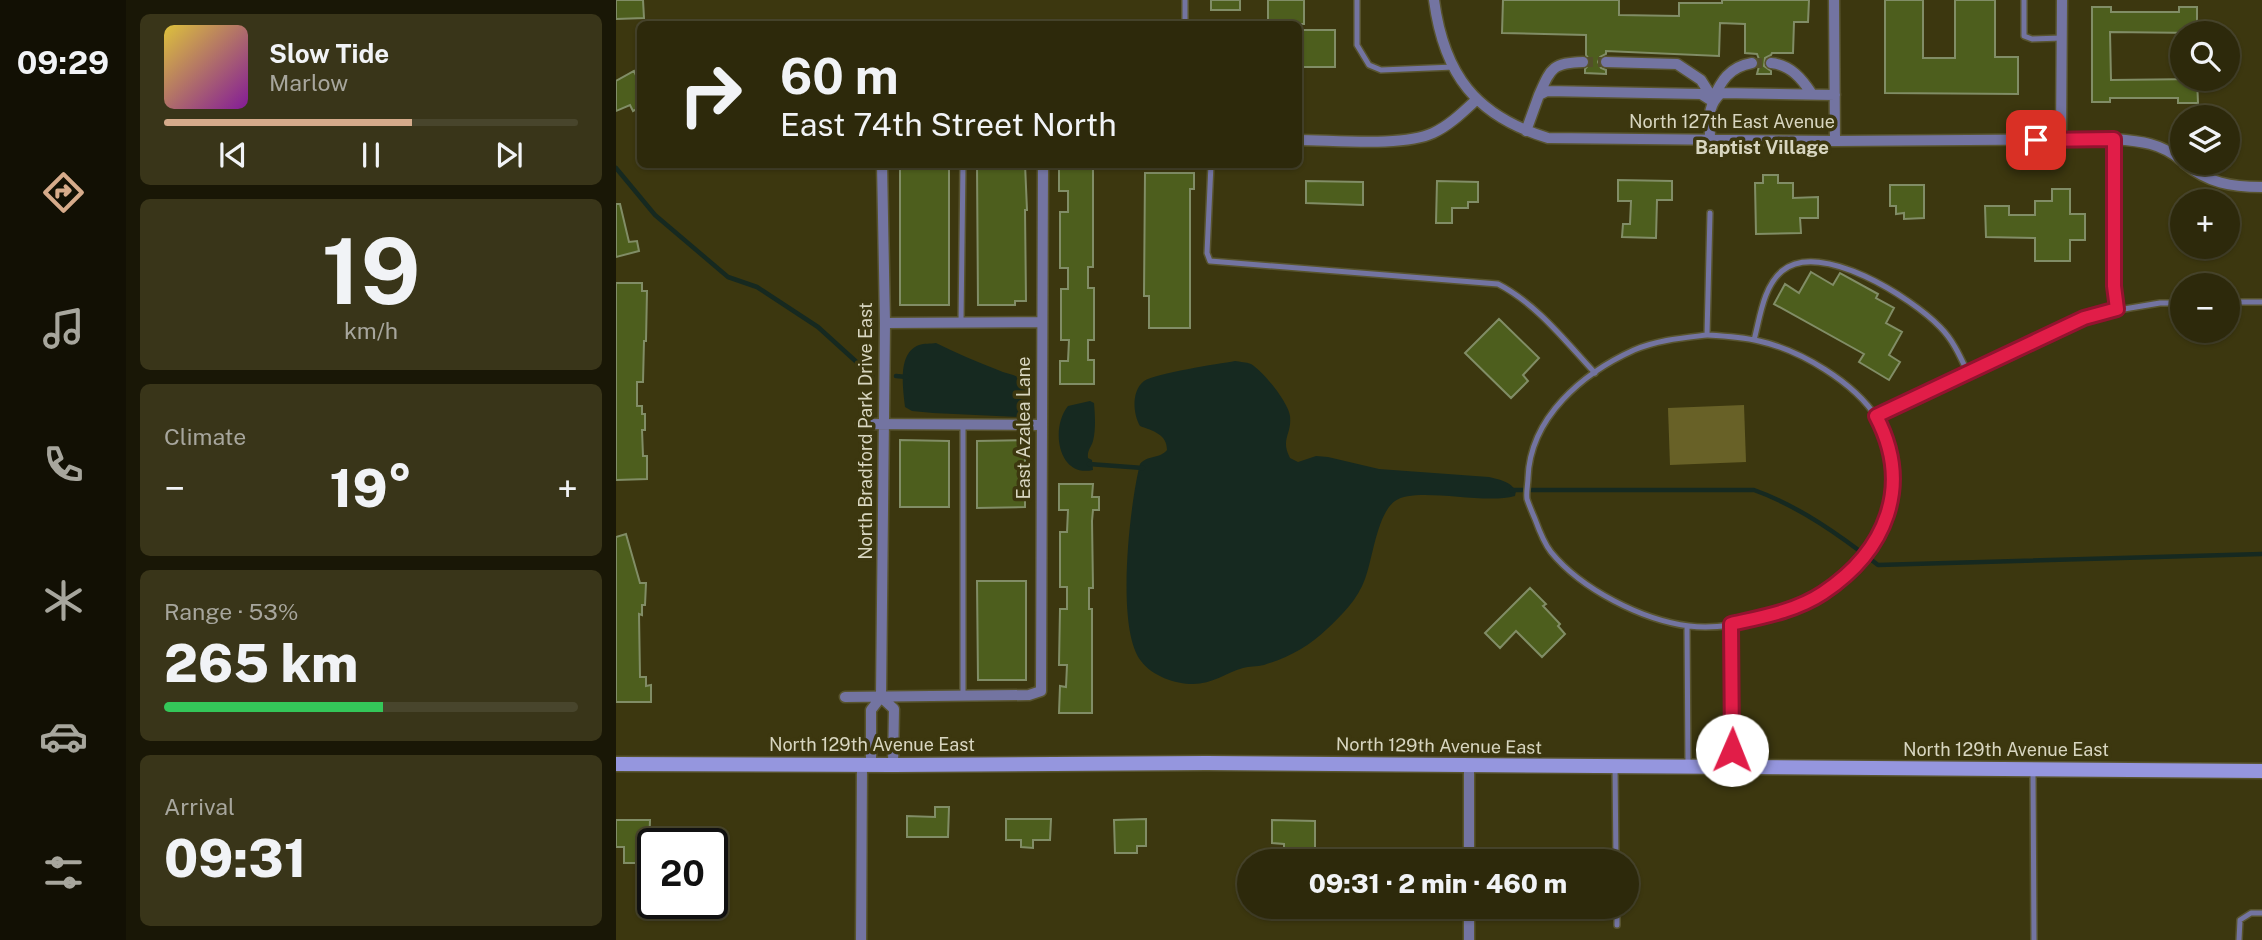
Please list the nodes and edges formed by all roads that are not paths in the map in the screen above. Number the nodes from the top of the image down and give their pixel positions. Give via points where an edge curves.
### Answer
1 (1185, 0) edge
2 (1357, 0) edge
3 (1434, 0) edge
4 (1834, 0) edge
5 (2024, 0) edge
6 (2062, 0) edge
7 (1185, 21) edge
8 (2061, 38) junction
9 (1583, 62) tunnel mouth
10 (1606, 62) tunnel mouth
11 (1752, 63) tunnel mouth
12 (1771, 63) tunnel mouth
13 (1454, 67) junction
14 (1812, 94) junction
15 (1539, 95) junction
16 (1835, 95) junction
17 (1476, 100) junction
18 (1713, 100) junction
19 (1526, 131) junction
20 (1710, 139) junction
21 (2061, 139) junction
22 (2114, 139) junction
23 (1302, 140) edge
24 (1835, 141) junction
25 (2170, 154) edge
26 (882, 168) edge
27 (963, 168) edge
28 (1043, 168) edge
29 (1211, 168) edge
30 (2201, 175) edge
31 (2262, 187) edge
32 (1710, 213) dead end
33 (2240, 302) edge
34 (2262, 302) edge
35 (2170, 303) edge
36 (2117, 309) junction
37 (961, 322) junction
38 (1042, 322) junction
39 (884, 323) junction
40 (1707, 335) junction
41 (1755, 340) junction
42 (1595, 373) junction
43 (1968, 373) junction
44 (1876, 416) junction
45 (861, 424) dead end
46 (883, 424) junction
47 (963, 425) junction
48 (1041, 425) junction
49 (1731, 624) junction
50 (1687, 626) junction
51 (845, 697) dead end
52 (881, 697) junction
53 (963, 697) junction
54 (616, 764) edge
55 (866, 765) junction
56 (893, 765) junction
57 (1469, 765) junction
58 (1688, 766) junction
59 (1731, 767) junction
60 (1615, 768) junction
61 (2034, 769) junction
62 (2262, 771) edge
63 (1469, 849) edge
64 (1616, 849) edge
65 (2262, 913) edge
66 (1469, 919) edge
67 (1617, 919) edge
68 (1617, 925) dead end
69 (861, 940) edge
70 (1469, 940) edge
71 (2034, 940) edge
72 (2239, 940) edge

1 - 7 lane
2 - 13 lane via 1357,45 1369,65 1381,70
3 - 13 street via 1443,46
4 - 16 street
5 - 8 lane via 2024,36
6 - 8 street
8 - 21 street
9 - 15 street via 1562,62 1553,68
10 - 18 street via 1677,64 1702,80
11 - 18 street via 1723,77
12 - 14 street via 1783,64
13 - 17 street
14 - 16 street
14 - 18 street via 1721,93
15 - 18 street via 1702,94
15 - 19 street
16 - 24 street
17 - 19 street, North 127th East Avenue
17 - 23 street via 1447,125 1415,138
18 - 20 street
19 - 20 street, North 127th East Avenue via 1548,138
20 - 24 street, North 127th East Avenue
21 - 22 street, North 127th East Avenue
21 - 24 street, North 127th East Avenue
22 - 25 street, North 127th East Avenue via 2157,145
22 - 36 lane
26 - 39 street, North Bradford Park Drive East
27 - 37 lane
28 - 38 street, East Azalea Lane
29 - 42 lane via 1210,261 1499,284 1531,306
30 - 31 street, North 127th East Avenue via 2225,185
32 - 40 lane
33 - 34 lane
35 - 36 lane
36 - 43 lane via 2084,318
37 - 38 street
37 - 39 street
38 - 48 street, East Azalea Lane
39 - 46 street, North Bradford Park Drive East
40 - 41 lane
40 - 42 lane via 1658,342
41 - 43 lane via 1761,310 1776,277 1785,268 1821,262 1864,275 1909,303 1953,342
41 - 44 lane via 1824,369
42 - 50 lane via 1554,408 1543,426 1531,458 1527,499 1551,552 1577,576 1625,606
43 - 44 lane
44 - 49 lane via 1892,461 1893,492 1889,513 1870,549 1857,567 1822,594 1773,615
45 - 46 street
46 - 47 street
46 - 52 street, North Bradford Park Drive East
47 - 48 street
47 - 53 lane
48 - 53 street, East Azalea Lane via 1041,691
49 - 50 lane
49 - 59 lane
50 - 58 lane
51 - 52 street
52 - 53 street
52 - 55 street, North Bradford Park Drive East via 871,710
52 - 56 street, North Bradford Park Drive East via 894,709
54 - 55 street, North 129th Avenue East
55 - 56 street, North 129th Avenue East
55 - 69 street, North Bradford Park Drive East
56 - 57 street, North 129th Avenue East
57 - 60 street, North 129th Avenue East
57 - 63 street
58 - 59 street, North 129th Avenue East
58 - 60 street, North 129th Avenue East
59 - 61 street, North 129th Avenue East
60 - 64 lane
61 - 62 street, North 129th Avenue East
61 - 71 lane
65 - 72 lane via 2240,920
66 - 70 street
67 - 68 lane

